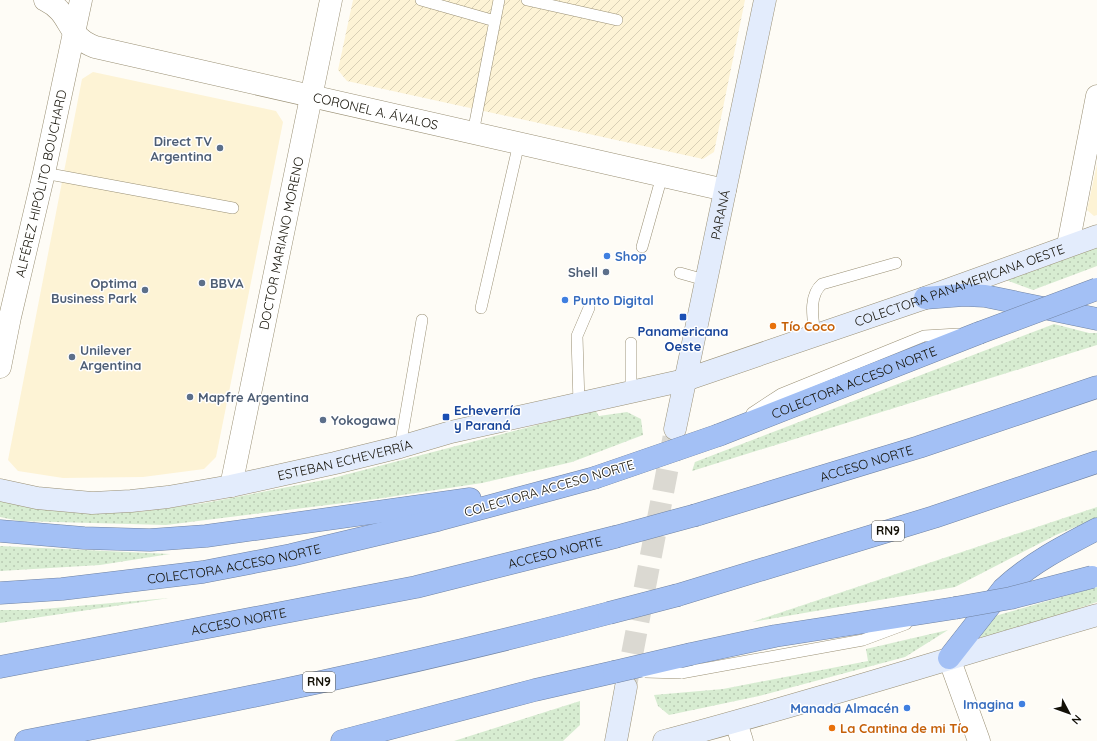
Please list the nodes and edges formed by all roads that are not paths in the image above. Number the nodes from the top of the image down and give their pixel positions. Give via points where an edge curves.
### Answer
1 (45, 0) edge
2 (81, 0) edge
3 (331, 0) edge
4 (421, 0) edge
5 (499, 0) edge
6 (527, 0) edge
7 (765, 0) edge
8 (617, 20) dead end
9 (495, 21) junction
10 (74, 31) junction
11 (311, 96) junction
12 (1097, 96) edge
13 (473, 133) junction
14 (519, 143) junction
15 (44, 173) junction
16 (662, 176) junction
17 (725, 190) junction
18 (233, 208) dead end
19 (1097, 236) edge
20 (1068, 245) junction
21 (642, 247) dead end
22 (896, 263) dead end
23 (680, 273) dead end
24 (705, 280) junction
25 (1097, 289) edge
26 (925, 298) junction
27 (480, 308) dead end
28 (589, 308) dead end
29 (5, 316) edge
30 (1097, 319) edge
31 (422, 320) dead end
32 (815, 335) junction
33 (631, 343) dead end
34 (0, 368) edge
35 (685, 380) junction
36 (1097, 387) edge
37 (631, 393) junction
38 (579, 404) junction
39 (675, 429) tunnel mouth
40 (400, 447) junction
41 (1097, 462) edge
42 (591, 479) junction
43 (231, 486) junction
44 (0, 490) edge
45 (1097, 529) edge
46 (0, 531) edge
47 (1094, 577) edge
48 (0, 593) edge
49 (950, 609) junction
50 (1097, 615) edge
51 (92, 649) junction
52 (0, 654) edge
53 (949, 658) junction
54 (0, 667) edge
55 (620, 680) junction
56 (538, 690) junction
57 (739, 731) edge
58 (691, 738) edge
59 (26, 741) edge
60 (342, 741) edge
61 (391, 741) edge
62 (616, 741) edge
63 (664, 741) edge
64 (979, 741) edge

1 - 10 street, CORONEL A. ÁVALOS via 63,13
2 - 10 street, ALFÉREZ HIPÓLITO BOUCHARD
3 - 11 street, DOCTOR MARIANO MORENO
4 - 9 lane
5 - 9 lane
6 - 8 lane
7 - 17 street, PARANÁ
9 - 13 lane
10 - 11 street, CORONEL A. ÁVALOS via 80,39 95,47
10 - 15 street, ALFÉREZ HIPÓLITO BOUCHARD
11 - 13 street, CORONEL A. ÁVALOS
11 - 43 street, DOCTOR MARIANO MORENO
12 - 20 street
13 - 14 street, CORONEL A. ÁVALOS
14 - 16 street, CORONEL A. ÁVALOS
14 - 27 lane
15 - 18 lane
15 - 29 street, ALFÉREZ HIPÓLITO BOUCHARD
16 - 17 street, CORONEL A. ÁVALOS
16 - 21 lane
17 - 24 street, PARANÁ
19 - 20 street, COLECTORA PANAMERICANA OESTE
20 - 26 street, COLECTORA PANAMERICANA OESTE
22 - 32 lane via 822,284 815,292 812,313
23 - 24 lane
24 - 35 street, PARANÁ
25 - 42 highway, COLECTORA ACCESO NORTE, bridge via 720,435
26 - 30 highway via 985,296
26 - 32 street, COLECTORA PANAMERICANA OESTE
28 - 38 lane via 577,336
29 - 34 street, ALFÉREZ HIPÓLITO BOUCHARD
31 - 40 lane
32 - 35 street, COLECTORA PANAMERICANA OESTE
33 - 37 lane
35 - 37 street, ESTEBAN ECHEVERRÍA
35 - 39 street, PARANÁ
36 - 51 highway, ACCESO NORTE, bridge via 919,447 615,537 416,587
37 - 38 street, ESTEBAN ECHEVERRÍA
38 - 40 street, ESTEBAN ECHEVERRÍA via 451,432
40 - 43 street, ESTEBAN ECHEVERRÍA
41 - 59 highway, RN9, bridge via 934,517 609,613 199,708
42 - 46 highway via 422,506 192,537 150,540 84,538
42 - 48 highway, COLECTORA ACCESO NORTE via 438,520 204,572 62,589
43 - 44 street, ESTEBAN ECHEVERRÍA via 168,497 92,503 37,498
45 - 53 highway via 1056,550 1003,589
47 - 49 highway, bridge via 1011,598
49 - 55 highway, bridge via 775,636 691,654
49 - 55 lane, bridge via 863,640 681,673
50 - 53 street
51 - 52 highway
51 - 54 highway, ACCESO NORTE
53 - 57 street
53 - 64 street
55 - 56 highway
55 - 62 street
56 - 60 highway
56 - 61 highway
57 - 58 street
58 - 63 street

